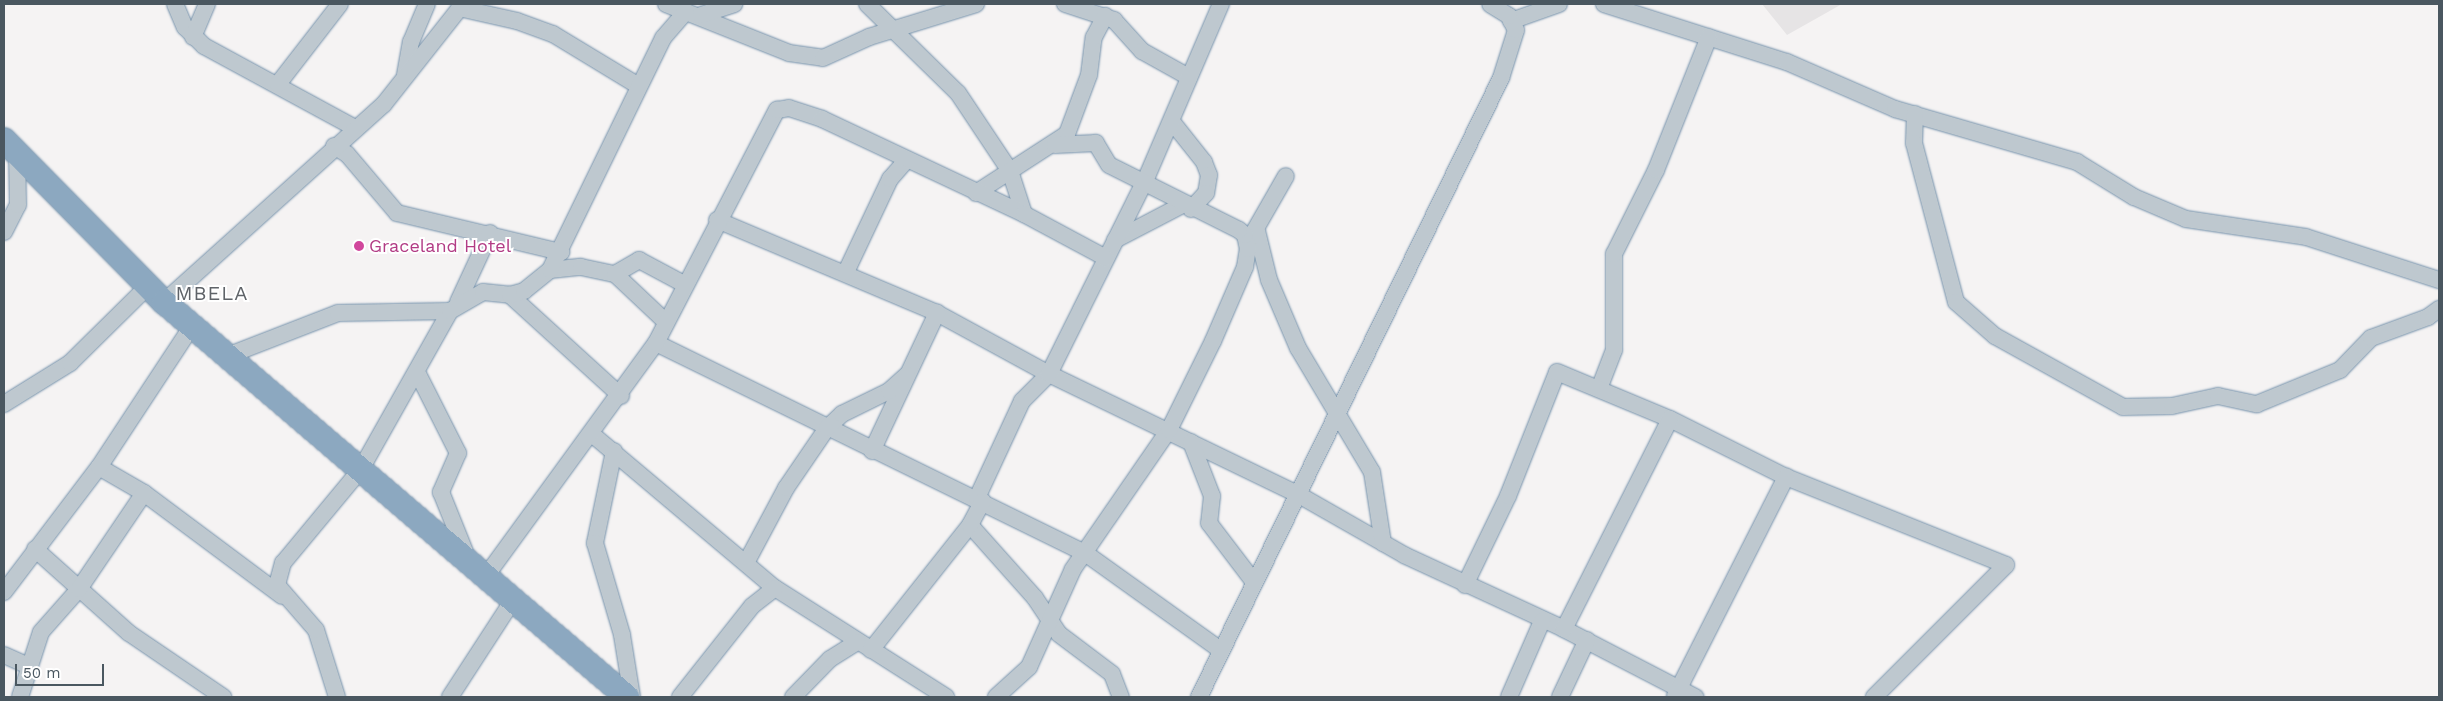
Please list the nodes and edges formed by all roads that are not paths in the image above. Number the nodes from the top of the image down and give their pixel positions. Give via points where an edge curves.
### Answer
1 (176, 4) edge
2 (207, 4) edge
3 (340, 4) edge
4 (428, 4) edge
5 (734, 4) edge
6 (867, 4) edge
7 (972, 4) edge
8 (1065, 4) edge
9 (1221, 4) edge
10 (1490, 4) edge
11 (1559, 4) edge
12 (1604, 4) edge
13 (461, 6) edge
14 (678, 8) edge
15 (932, 10) edge
16 (1105, 16) junction
17 (1510, 21) junction
18 (892, 29) junction
19 (193, 37) junction
20 (1709, 37) junction
21 (405, 77) junction
22 (1189, 77) junction
23 (278, 84) junction
24 (639, 86) junction
25 (1915, 114) junction
26 (1174, 123) junction
27 (355, 128) junction
28 (1055, 145) junction
29 (334, 146) junction
30 (10, 148) edge
31 (888, 153) junction
32 (905, 162) junction
33 (1010, 171) junction
34 (1286, 176) dead end
35 (890, 179) junction
36 (1145, 181) junction
37 (976, 192) junction
38 (1165, 195) junction
39 (1136, 198) junction
40 (1187, 207) junction
41 (1024, 214) junction
42 (717, 220) junction
43 (4, 232) edge
44 (490, 233) junction
45 (1253, 236) junction
46 (1115, 240) junction
47 (561, 252) junction
48 (1106, 258) junction
49 (550, 270) junction
50 (846, 272) junction
51 (616, 274) junction
52 (2439, 280) edge
53 (684, 284) junction
54 (156, 294) junction
55 (510, 295) junction
56 (454, 307) junction
57 (2439, 309) edge
58 (938, 313) junction
59 (666, 322) junction
60 (192, 326) junction
61 (656, 343) junction
62 (227, 356) junction
63 (417, 372) junction
64 (1049, 374) junction
65 (907, 376) junction
66 (1599, 389) junction
67 (621, 396) junction
68 (4, 404) edge
69 (1338, 412) junction
70 (842, 414) junction
71 (1670, 419) junction
72 (810, 420) junction
73 (827, 428) junction
74 (1168, 430) junction
75 (593, 435) junction
76 (1191, 442) junction
77 (614, 451) junction
78 (872, 452) junction
79 (99, 467) junction
80 (361, 469) junction
81 (1786, 478) junction
82 (144, 493) junction
83 (1299, 495) junction
84 (980, 500) junction
85 (970, 525) junction
86 (1383, 543) junction
87 (35, 549) junction
88 (1085, 552) junction
89 (746, 564) junction
90 (478, 569) junction
91 (1254, 582) junction
92 (768, 584) junction
93 (1464, 585) junction
94 (79, 590) junction
95 (4, 592) edge
96 (282, 596) junction
97 (513, 600) junction
98 (1050, 617) junction
99 (1542, 621) junction
100 (1564, 629) junction
101 (1587, 640) junction
102 (857, 642) junction
103 (1219, 649) junction
104 (871, 650) junction
105 (4, 655) edge
106 (29, 666) junction
107 (920, 681) junction
108 (332, 692) edge
109 (1677, 692) edge
110 (20, 697) edge
111 (223, 697) edge
112 (450, 697) edge
113 (627, 697) edge
114 (632, 697) edge
115 (680, 697) edge
116 (793, 697) edge
117 (924, 697) edge
118 (946, 697) edge
119 (996, 697) edge
120 (1121, 697) edge
121 (1199, 697) edge
122 (1510, 697) edge
123 (1560, 697) edge
124 (1695, 697) edge
125 (1874, 697) edge

1 - 19 street
2 - 19 street
3 - 23 street
4 - 21 street via 412,42
5 - 14 street
6 - 18 street
7 - 15 street
8 - 16 street
9 - 22 street
10 - 17 street
11 - 17 street
12 - 20 street
13 - 21 street
13 - 24 street via 517,20 553,34
14 - 18 street via 811,58 822,58
14 - 24 street
15 - 18 street
16 - 22 street via 1142,51
16 - 28 street via 1094,37 1089,75 1072,125
17 - 69 street via 1516,30 1500,78
18 - 33 street via 951,84
19 - 23 street
20 - 25 street via 1787,62
20 - 66 street via 1656,170 1614,254 1614,350
21 - 27 street via 384,104
22 - 26 street
23 - 27 street
24 - 47 street
25 - 52 street via 2077,162 2134,197 2186,219 2306,237
25 - 57 street via 1914,142 1956,302 1995,336 2123,407 2172,406 2218,396 2257,404 2340,370 2371,338
26 - 36 street
26 - 40 street via 1204,162 1209,175 1206,193
27 - 29 street
28 - 33 street
28 - 36 street via 1096,144 1109,164
29 - 44 street via 347,154 397,213
29 - 54 street
30 - 43 street via 18,204
30 - 54 highway
31 - 32 street
31 - 35 street
31 - 42 street via 822,119 789,108 777,110
32 - 35 street
32 - 37 street
33 - 37 street
33 - 41 street
34 - 45 street
35 - 50 street
36 - 38 street
36 - 39 street
37 - 41 street
38 - 39 street
38 - 40 street
39 - 46 street
40 - 45 street
40 - 46 street
41 - 48 street
42 - 50 street
42 - 53 street
44 - 47 street
44 - 56 street
45 - 69 street via 1298,348
45 - 74 street via 1245,267
46 - 48 street
47 - 49 street
48 - 64 street
49 - 51 street via 581,267
49 - 55 street via 535,284
50 - 58 street
51 - 53 street via 639,260
51 - 59 street
53 - 59 street
54 - 60 highway
54 - 68 street via 70,364
55 - 56 street via 483,292
55 - 67 street
56 - 62 street via 338,313
56 - 63 street
58 - 64 street
58 - 65 street
59 - 61 street
60 - 62 highway
60 - 79 street
61 - 67 street
61 - 72 street
62 - 80 highway
63 - 80 street
63 - 90 street via 458,453 441,492
64 - 74 street
64 - 84 street via 1022,400
65 - 70 street via 889,391
65 - 78 street
66 - 71 street
66 - 93 street via 1558,372 1508,496
67 - 75 street
69 - 83 street
69 - 86 street via 1372,472
70 - 72 street
70 - 73 street
71 - 81 street
71 - 100 street
72 - 73 street
73 - 78 street
73 - 89 street via 786,488
74 - 76 street
74 - 88 street
75 - 77 street
75 - 90 street
76 - 83 street
76 - 91 street via 1212,496 1209,523
77 - 89 street
77 - 114 street via 596,543 622,635
78 - 84 street
79 - 82 street
79 - 87 street
80 - 90 highway
80 - 96 street via 284,563 277,585
81 - 109 street
81 - 125 street via 2006,565
82 - 94 street
82 - 96 street
83 - 86 street
83 - 91 street
84 - 85 street
84 - 88 street
85 - 98 street
85 - 104 street
86 - 93 street
87 - 94 street
87 - 95 street
88 - 98 street
88 - 103 street
89 - 92 street
90 - 97 highway
91 - 103 street
92 - 102 street
92 - 115 street
93 - 99 street
94 - 106 street via 42,632
94 - 111 street via 137,638
96 - 108 street via 316,630
97 - 112 street
97 - 113 highway
98 - 119 street via 1028,667
98 - 120 street via 1064,639 1112,674
99 - 100 street
99 - 122 street
100 - 101 street
101 - 109 street
101 - 123 street
102 - 104 street
102 - 116 street via 830,659
103 - 121 street
104 - 107 street
105 - 106 street
106 - 110 street
107 - 117 street
107 - 118 street
109 - 124 street

